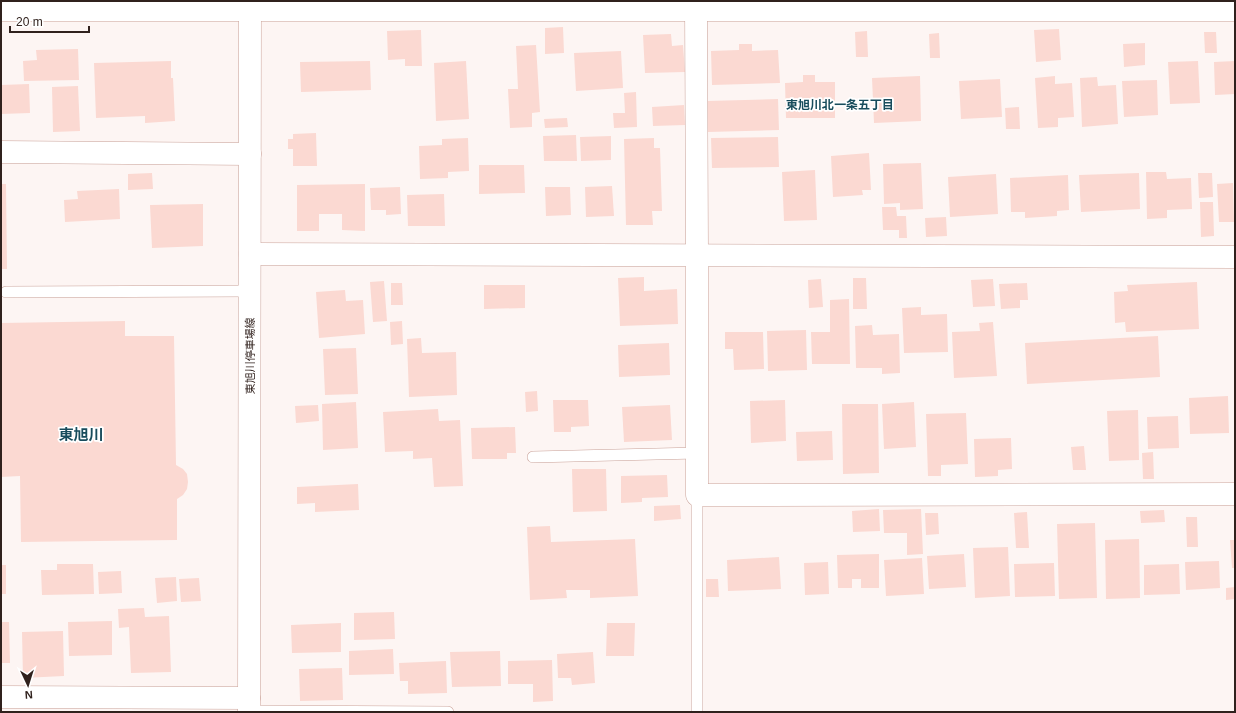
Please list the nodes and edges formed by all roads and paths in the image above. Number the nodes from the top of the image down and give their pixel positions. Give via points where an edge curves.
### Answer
1 (250, 5) edge
2 (696, 6) edge
3 (1, 10) edge
4 (1235, 10) edge
5 (1, 152) edge
6 (250, 154) junction
7 (250, 254) junction
8 (698, 256) junction
9 (1235, 257) edge
10 (250, 291) junction
11 (6, 292) dead end
12 (697, 453) junction
13 (533, 457) dead end
14 (1235, 494) edge
15 (697, 495) junction
16 (1, 696) edge
17 (249, 707) edge
18 (448, 712) edge
19 (697, 712) edge

1 - 2 street
1 - 3 street
1 - 6 street, 東旭川停車場線
2 - 4 street
2 - 8 street
5 - 6 street
6 - 7 street, 東旭川停車場線
7 - 8 street
7 - 10 street, 東旭川停車場線
8 - 9 street
8 - 12 street
10 - 11 lane
10 - 17 street, 東旭川停車場線
12 - 13 lane
12 - 15 street
14 - 15 street
15 - 19 lane
16 - 17 street
17 - 18 lane

